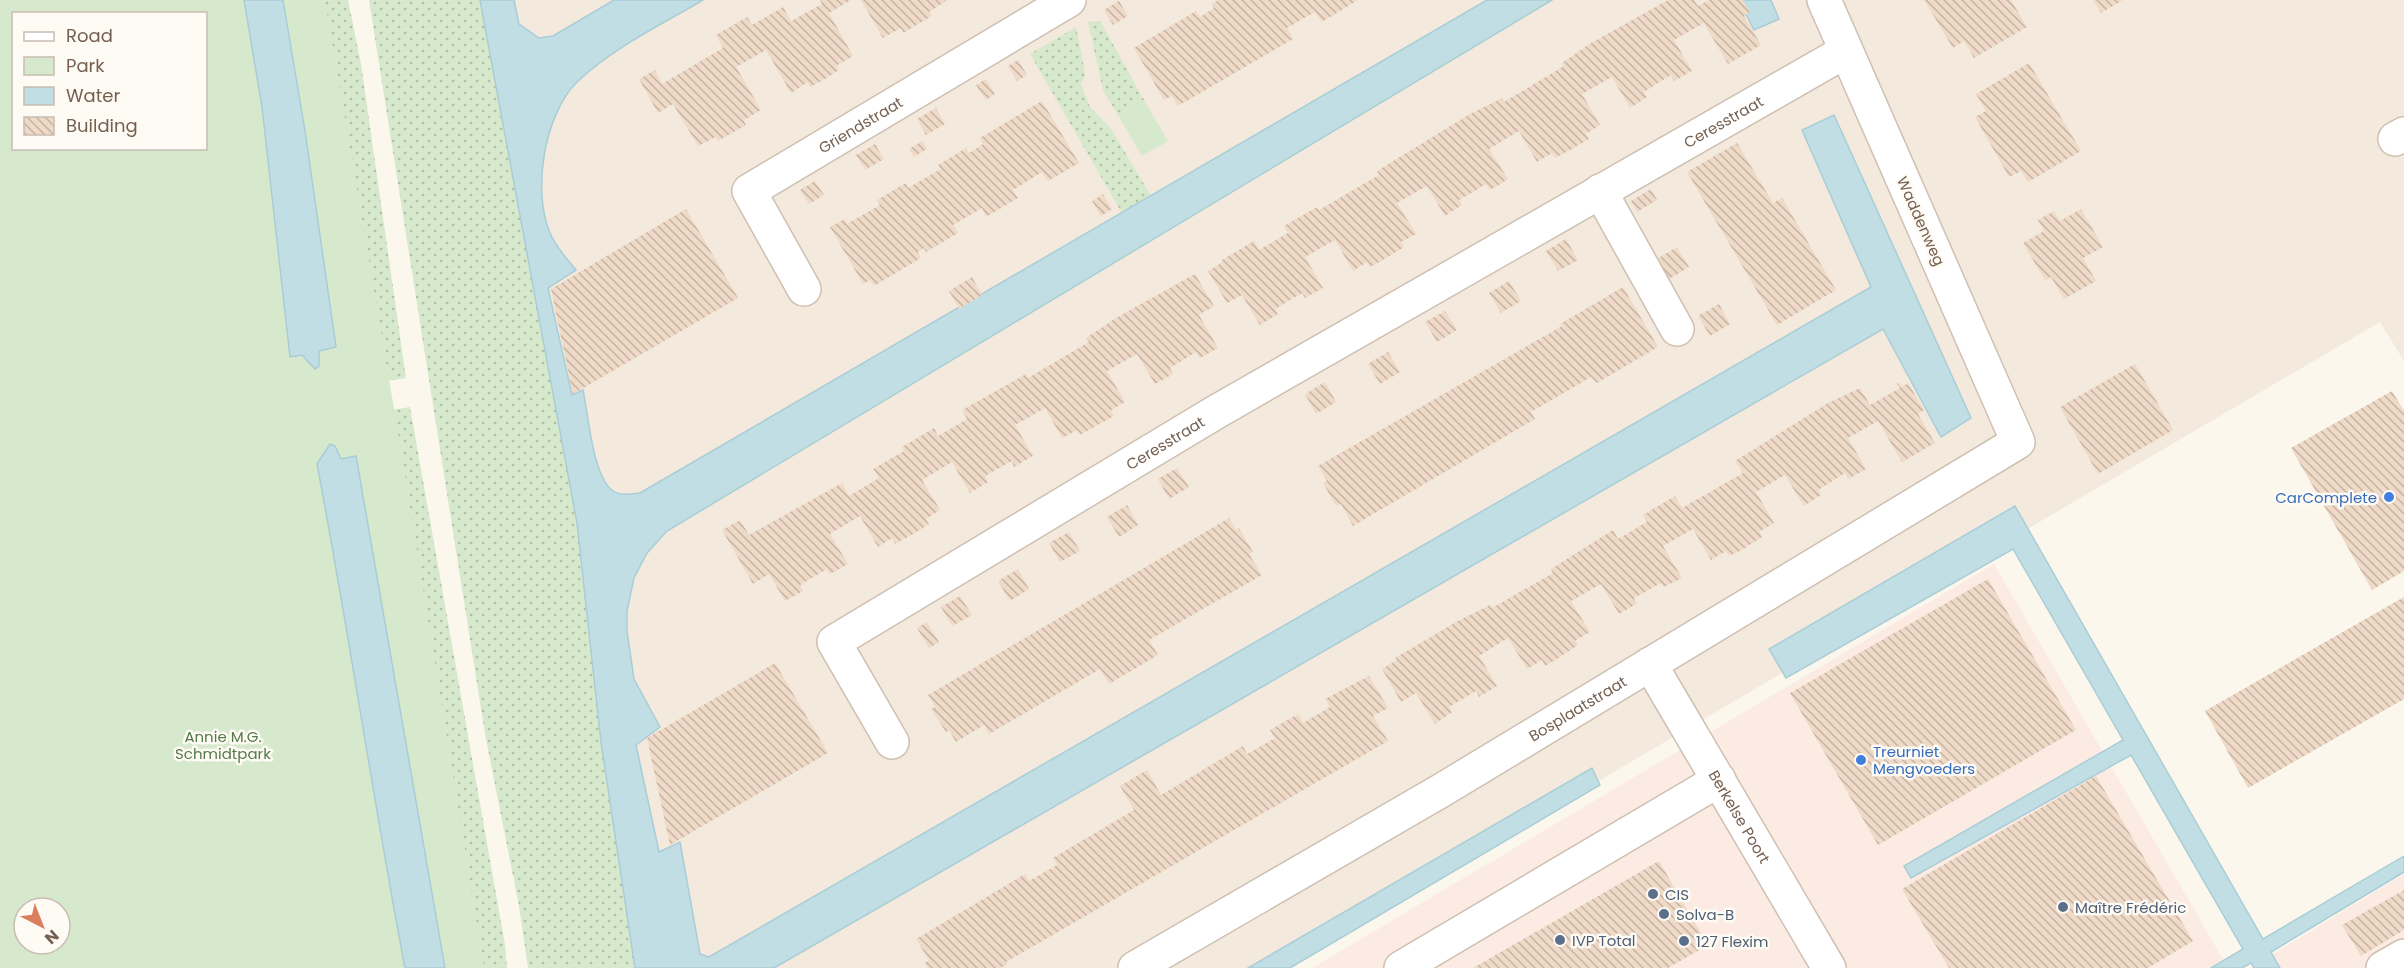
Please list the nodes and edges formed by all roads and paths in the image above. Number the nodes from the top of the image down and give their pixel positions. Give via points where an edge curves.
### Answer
1 (1069, 0) edge
2 (1824, 0) edge
3 (1846, 51) junction
4 (1600, 191) junction
5 (804, 290) dead end
6 (1677, 329) dead end
7 (2018, 442) joint
8 (1650, 664) junction
9 (892, 742) dead end
10 (1719, 780) junction
11 (2404, 956) edge
12 (1135, 968) edge
13 (1401, 968) edge
14 (1829, 968) edge
15 (2383, 968) edge

1 - 5 street, Griendstraat via 749,190
2 - 3 street, Waddenweg
3 - 4 street, Ceresstraat
3 - 7 street, Waddenweg
4 - 6 street
4 - 9 street, Ceresstraat via 1216,412 834,642
7 - 8 street, Bosplaatstraat
8 - 10 street, Berkelse Poort
8 - 12 street, Bosplaatstraat
10 - 13 street
10 - 14 street, Berkelse Poort
11 - 15 street

